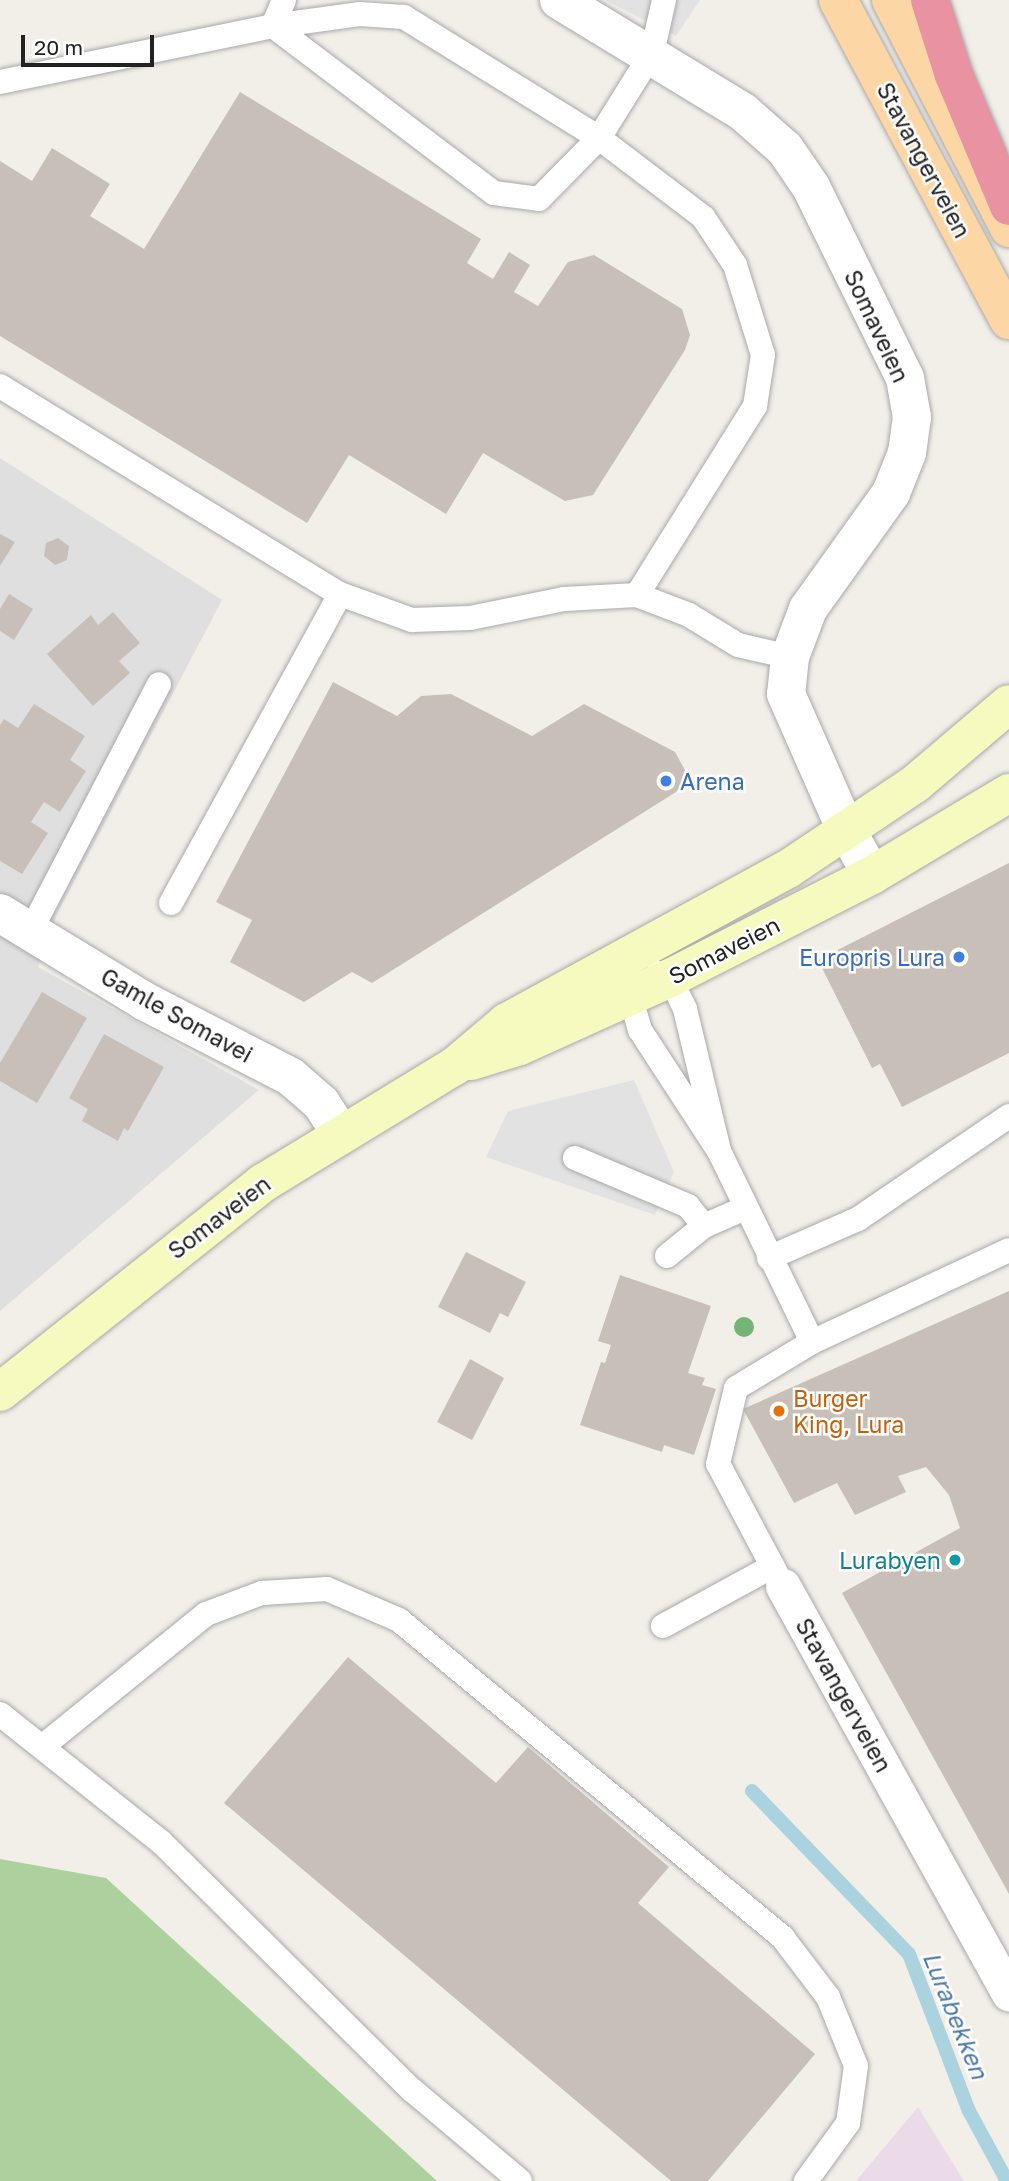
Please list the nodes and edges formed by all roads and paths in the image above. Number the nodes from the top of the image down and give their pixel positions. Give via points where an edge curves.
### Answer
1 (284, 0) edge
2 (559, 0) edge
3 (664, 0) edge
4 (838, 0) edge
5 (891, 0) edge
6 (930, 0) edge
7 (272, 26) junction
8 (652, 53) junction
9 (0, 82) edge
10 (599, 138) junction
11 (1009, 206) edge
12 (1009, 228) edge
13 (1009, 320) edge
14 (0, 386) edge
15 (340, 594) junction
16 (637, 595) junction
17 (790, 657) junction
18 (159, 684) dead end
19 (1009, 704) edge
20 (1009, 793) edge
21 (845, 828) junction
22 (873, 875) junction
23 (170, 903) dead end
24 (15, 921) edge
25 (626, 959) junction
26 (670, 978) junction
27 (628, 997) junction
28 (455, 1066) junction
29 (1009, 1116) edge
30 (340, 1132) junction
31 (719, 1151) junction
32 (575, 1158) dead end
33 (743, 1209) junction
34 (704, 1226) junction
35 (1009, 1250) edge
36 (667, 1256) dead end
37 (769, 1258) junction
38 (813, 1342) junction
39 (0, 1392) edge
40 (778, 1576) junction
41 (663, 1626) dead end
42 (0, 1714) edge
43 (43, 1746) junction
44 (1009, 1993) edge
45 (520, 2181) edge
46 (806, 2181) edge

1 - 7 lane
2 - 8 street, Somaveien
3 - 8 lane
4 - 13 main road, Stavangerveien
5 - 12 main road, Stavangerveien
6 - 11 highway via 954,75
7 - 9 lane
7 - 10 lane via 359,14 404,17
7 - 10 lane via 495,193 539,199
8 - 10 lane
8 - 17 street, Somaveien via 743,112 785,149 811,187 905,378 912,417 906,453 891,493 808,610
10 - 16 lane via 703,217 735,265 763,355 755,405
14 - 15 lane
15 - 16 lane via 412,620 470,618 564,599
15 - 23 lane
16 - 17 lane via 689,615 738,645
17 - 21 street, Somaveien via 786,694
18 - 24 lane
19 - 21 main road, Somaveien via 915,784
20 - 22 main road, Somaveien
21 - 22 street, Somaveien
21 - 25 main road, Somaveien via 788,869
22 - 26 main road, Somaveien
24 - 30 street, Gamle Somavei via 144,1001 291,1077 321,1103
25 - 26 lane
25 - 27 lane
25 - 28 main road, Somaveien via 507,1022
26 - 27 main road, Somaveien
26 - 31 lane via 685,1009
27 - 28 main road, Somaveien via 520,1046
27 - 31 lane via 640,1030
28 - 30 main road, Somaveien
29 - 37 lane via 858,1219
30 - 39 main road, Somaveien via 263,1182
31 - 33 lane
32 - 34 lane via 688,1206
33 - 34 lane
33 - 37 lane
34 - 36 lane
35 - 38 lane
37 - 38 lane
38 - 40 lane, Stavangerveien via 736,1388 718,1464
40 - 41 lane
40 - 44 street, Stavangerveien
42 - 43 lane
43 - 45 lane via 161,1842 412,2090
43 - 46 lane via 206,1614 262,1593 327,1589 399,1620 783,1938 828,1997 856,2066 848,2123

